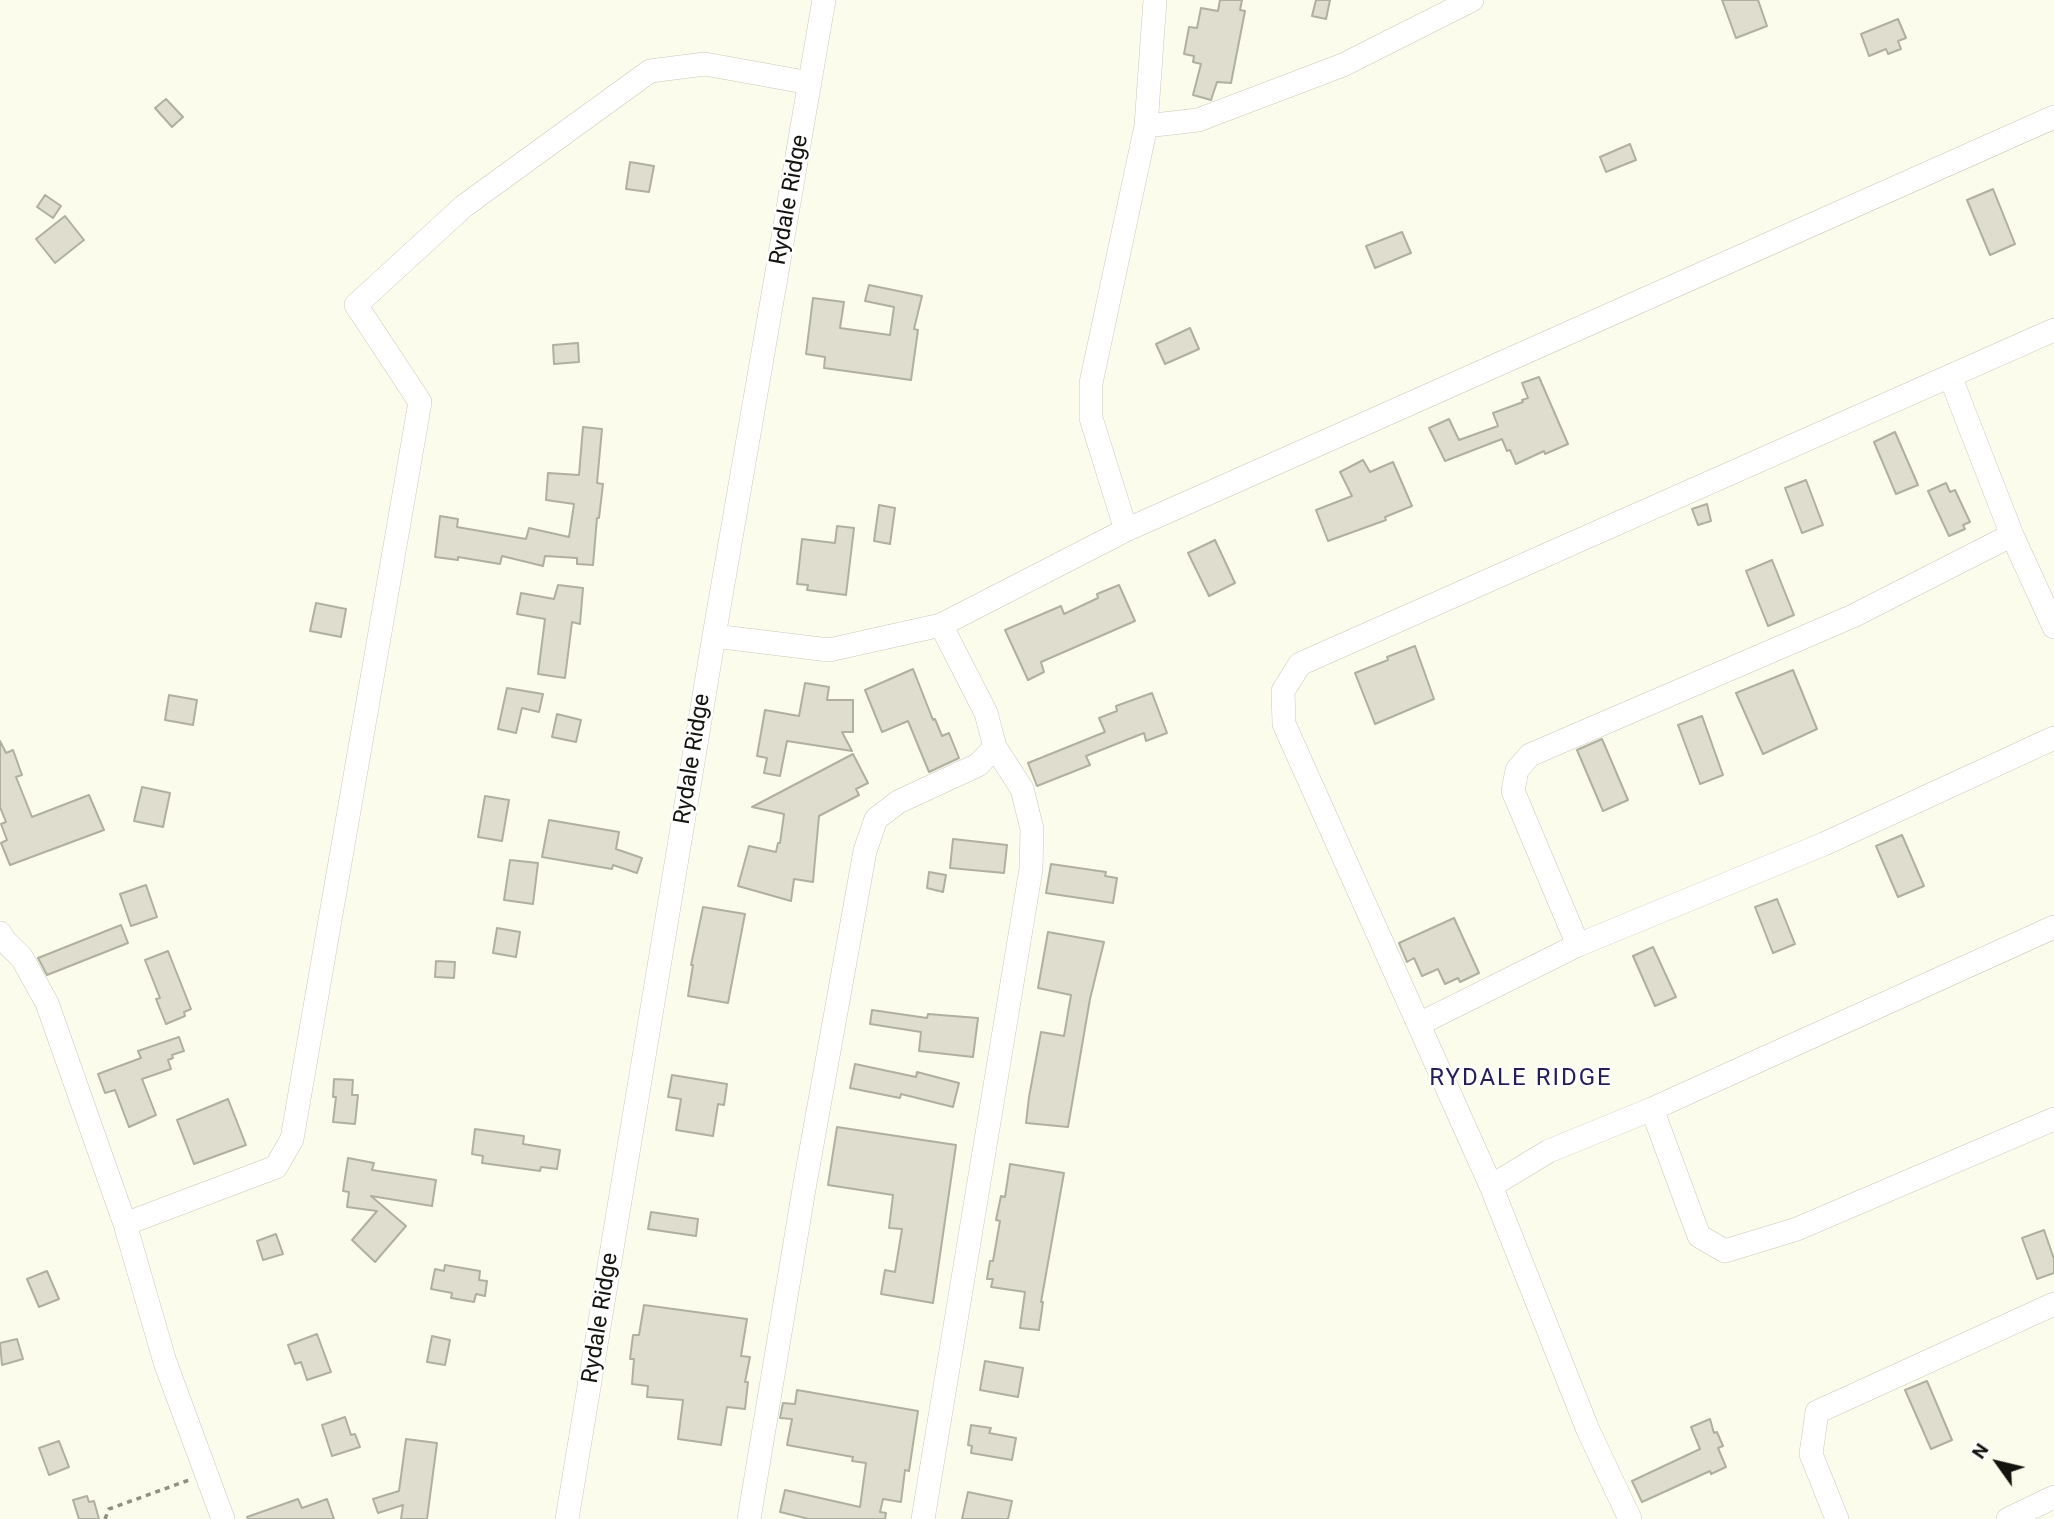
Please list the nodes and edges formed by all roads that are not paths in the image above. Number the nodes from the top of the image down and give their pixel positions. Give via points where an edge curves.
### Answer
1 (824, 0) edge
2 (1156, 0) edge
3 (1472, 0) edge
4 (810, 83) junction
5 (2054, 117) edge
6 (1146, 125) junction
7 (2054, 330) edge
8 (1950, 376) junction
9 (1126, 530) junction
10 (2012, 535) junction
11 (941, 625) junction
12 (2054, 627) edge
13 (714, 636) junction
14 (2054, 738) edge
15 (995, 747) junction
16 (2054, 927) edge
17 (0, 933) edge
18 (1578, 945) junction
19 (1419, 1024) junction
20 (1653, 1109) junction
21 (2054, 1119) edge
22 (1491, 1186) junction
23 (125, 1224) junction
24 (2054, 1304) edge
25 (2054, 1497) edge
26 (223, 1519) edge
27 (567, 1519) edge
28 (749, 1519) edge
29 (923, 1519) edge
30 (1630, 1519) edge
31 (1838, 1519) edge
32 (2008, 1519) edge

1 - 4 street, Rydale Ridge
2 - 6 street
3 - 6 street via 1343,65 1198,120
4 - 13 street, Rydale Ridge
4 - 23 street via 705,64 650,71 464,206 356,305 420,402 292,1139 276,1167
5 - 9 street
6 - 9 street via 1091,383 1091,418
7 - 8 street
8 - 10 street
8 - 19 street via 1300,664 1283,691 1284,724
9 - 11 street
10 - 12 street
10 - 18 street via 1853,616 1530,755 1517,770 1513,791
11 - 13 street via 829,650
11 - 15 street via 986,713
13 - 27 street, Rydale Ridge
14 - 18 street via 1824,844
15 - 28 street via 978,765 898,802 883,814 876,820 865,851
15 - 29 street via 1022,789 1032,829 1031,869
16 - 20 street
17 - 23 street via 22,958 47,1003
18 - 19 street
19 - 22 street
20 - 21 street via 1699,1236 1725,1251 1797,1229
20 - 22 street via 1549,1151
22 - 30 street via 1588,1430
23 - 26 street via 165,1362
24 - 31 street via 1817,1412 1811,1454
25 - 32 street

